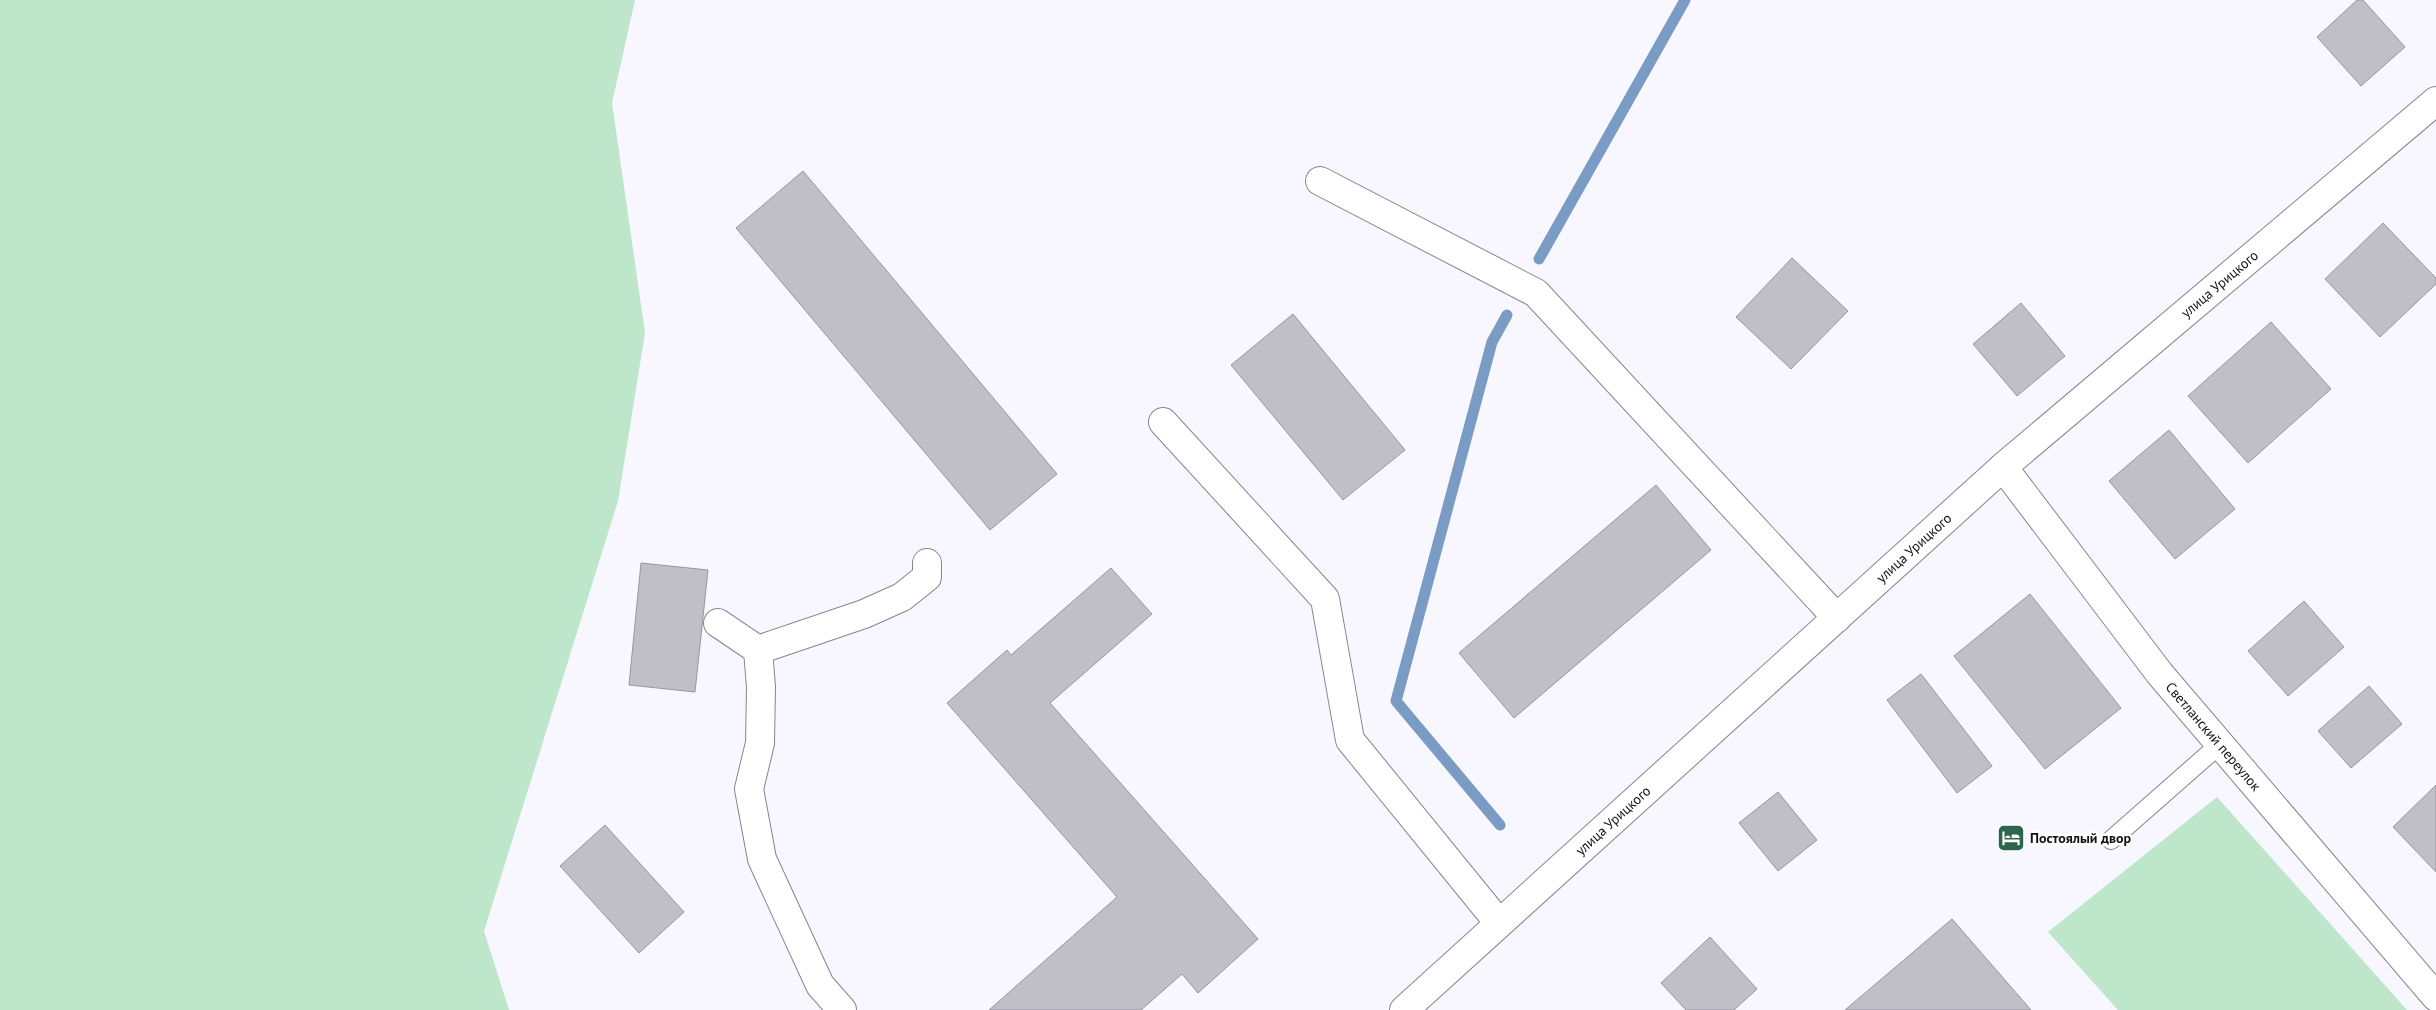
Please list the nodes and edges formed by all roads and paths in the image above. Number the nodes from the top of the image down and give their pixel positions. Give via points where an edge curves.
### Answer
1 (2436, 101) edge
2 (1320, 181) dead end
3 (1163, 422) dead end
4 (2003, 467) junction
5 (928, 563) dead end
6 (1837, 618) junction
7 (718, 623) dead end
8 (758, 650) junction
9 (2219, 744) junction
10 (2111, 840) dead end
11 (1499, 924) junction
12 (2436, 997) edge
13 (1409, 1009) edge
14 (842, 1010) edge

1 - 4 street, улица Урицкого
2 - 6 street via 1536,293
3 - 11 street via 1325,598 1350,740
4 - 6 street, улица Урицкого
4 - 9 street, Светланский переулок via 2160,674
5 - 8 street via 927,577 902,597 864,614
6 - 11 street, улица Урицкого
7 - 8 street
8 - 14 street via 760,743 749,789 762,859 820,985
9 - 10 lane
9 - 12 street, Светланский переулок
11 - 13 street, улица Урицкого

